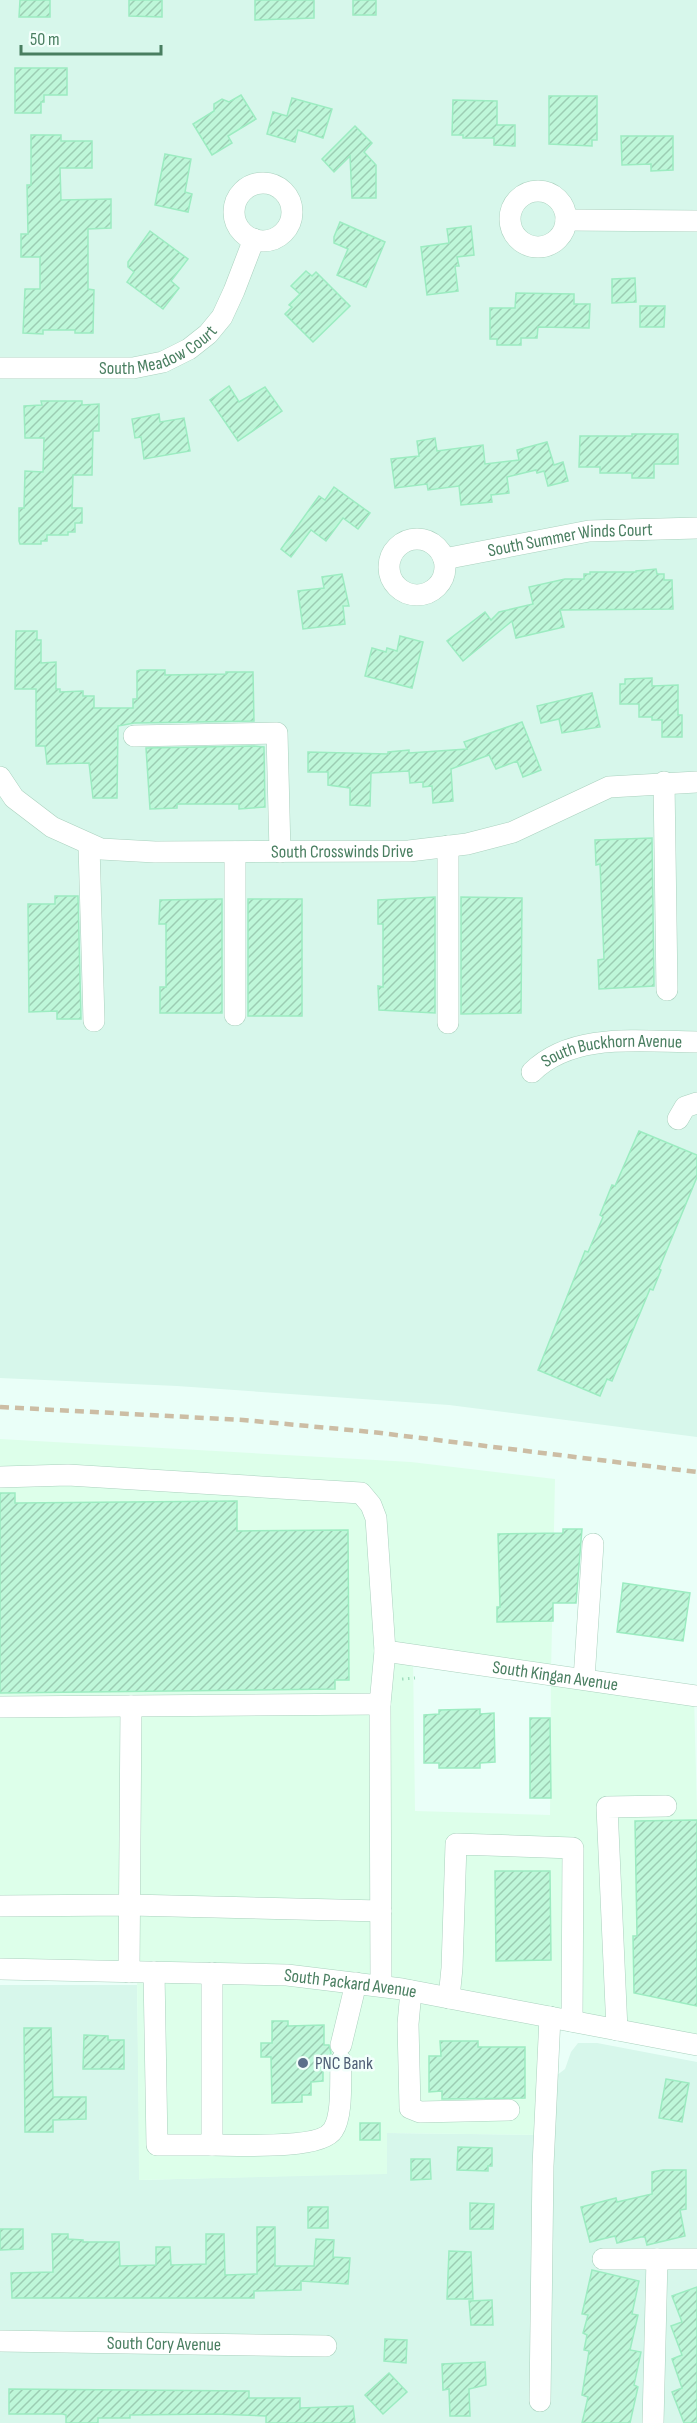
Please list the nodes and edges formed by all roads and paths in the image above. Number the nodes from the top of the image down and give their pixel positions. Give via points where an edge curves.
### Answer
1 (566, 220) dead end
2 (697, 221) edge
3 (254, 239) dead end
4 (0, 368) edge
5 (697, 528) edge
6 (444, 560) dead end
7 (134, 736) dead end
8 (0, 777) edge
9 (664, 782) junction
10 (697, 782) edge
11 (89, 845) junction
12 (448, 846) junction
13 (235, 852) junction
14 (280, 852) junction
15 (667, 990) dead end
16 (235, 1015) dead end
17 (94, 1021) dead end
18 (448, 1023) dead end
19 (697, 1042) edge
20 (532, 1072) dead end
21 (697, 1103) edge
22 (678, 1119) dead end
23 (0, 1477) edge
24 (592, 1544) dead end
25 (385, 1651) junction
26 (584, 1679) junction
27 (697, 1696) edge
28 (380, 1704) junction
29 (131, 1706) junction
30 (0, 1707) edge
31 (666, 1806) dead end
32 (130, 1905) junction
33 (0, 1906) edge
34 (381, 1911) junction
35 (0, 1969) edge
36 (129, 1972) junction
37 (154, 1972) junction
38 (212, 1973) junction
39 (356, 1983) junction
40 (381, 1986) junction
41 (411, 1991) junction
42 (449, 1998) junction
43 (550, 2017) junction
44 (572, 2022) junction
45 (616, 2030) junction
46 (697, 2045) edge
47 (509, 2110) dead end
48 (212, 2145) junction
49 (603, 2259) dead end
50 (657, 2259) junction
51 (697, 2259) edge
52 (0, 2341) edge
53 (326, 2346) dead end
54 (540, 2400) dead end
55 (653, 2423) edge

1 - 2 street
3 - 4 street, South Meadow Court via 222,316 189,349 163,362 133,368
5 - 6 street, South Summer Winds Court via 589,531
7 - 14 street via 277,733
8 - 11 street, South Crosswinds Drive via 14,798 51,827
9 - 10 street, South Crosswinds Drive
9 - 12 street, South Crosswinds Drive via 609,787 513,832
9 - 15 street
11 - 13 street, South Crosswinds Drive via 156,852
11 - 17 street
12 - 14 street, South Crosswinds Drive via 409,851
12 - 18 street
13 - 14 street, South Crosswinds Drive
13 - 16 street
19 - 20 street, South Buckhorn Avenue via 599,1042 574,1046 543,1061
21 - 22 street via 685,1107
23 - 25 street via 68,1475 361,1493 376,1518
24 - 26 street
25 - 26 street, South Kingan Avenue
25 - 28 street
26 - 27 street, South Kingan Avenue
28 - 29 street
28 - 34 street
29 - 30 street
29 - 32 street
31 - 45 street via 608,1807
32 - 33 street
32 - 34 street
32 - 36 street
34 - 40 street
35 - 36 street, South Packard Avenue
36 - 37 street, South Packard Avenue
37 - 38 street, South Packard Avenue
37 - 48 street via 157,2145
38 - 39 street, South Packard Avenue via 286,1975
38 - 48 street
39 - 40 street, South Packard Avenue
39 - 48 street via 341,2053 338,2119 332,2132 315,2142
40 - 41 street, South Packard Avenue
41 - 42 street, South Packard Avenue
41 - 47 street via 410,2108 420,2112
42 - 43 street, South Packard Avenue
42 - 44 street via 456,1844 573,1848
43 - 44 street, South Packard Avenue
43 - 54 street via 543,2166
44 - 45 street, South Packard Avenue
45 - 46 street, South Packard Avenue
49 - 50 street
50 - 51 street
50 - 55 street
52 - 53 street, South Cory Avenue

